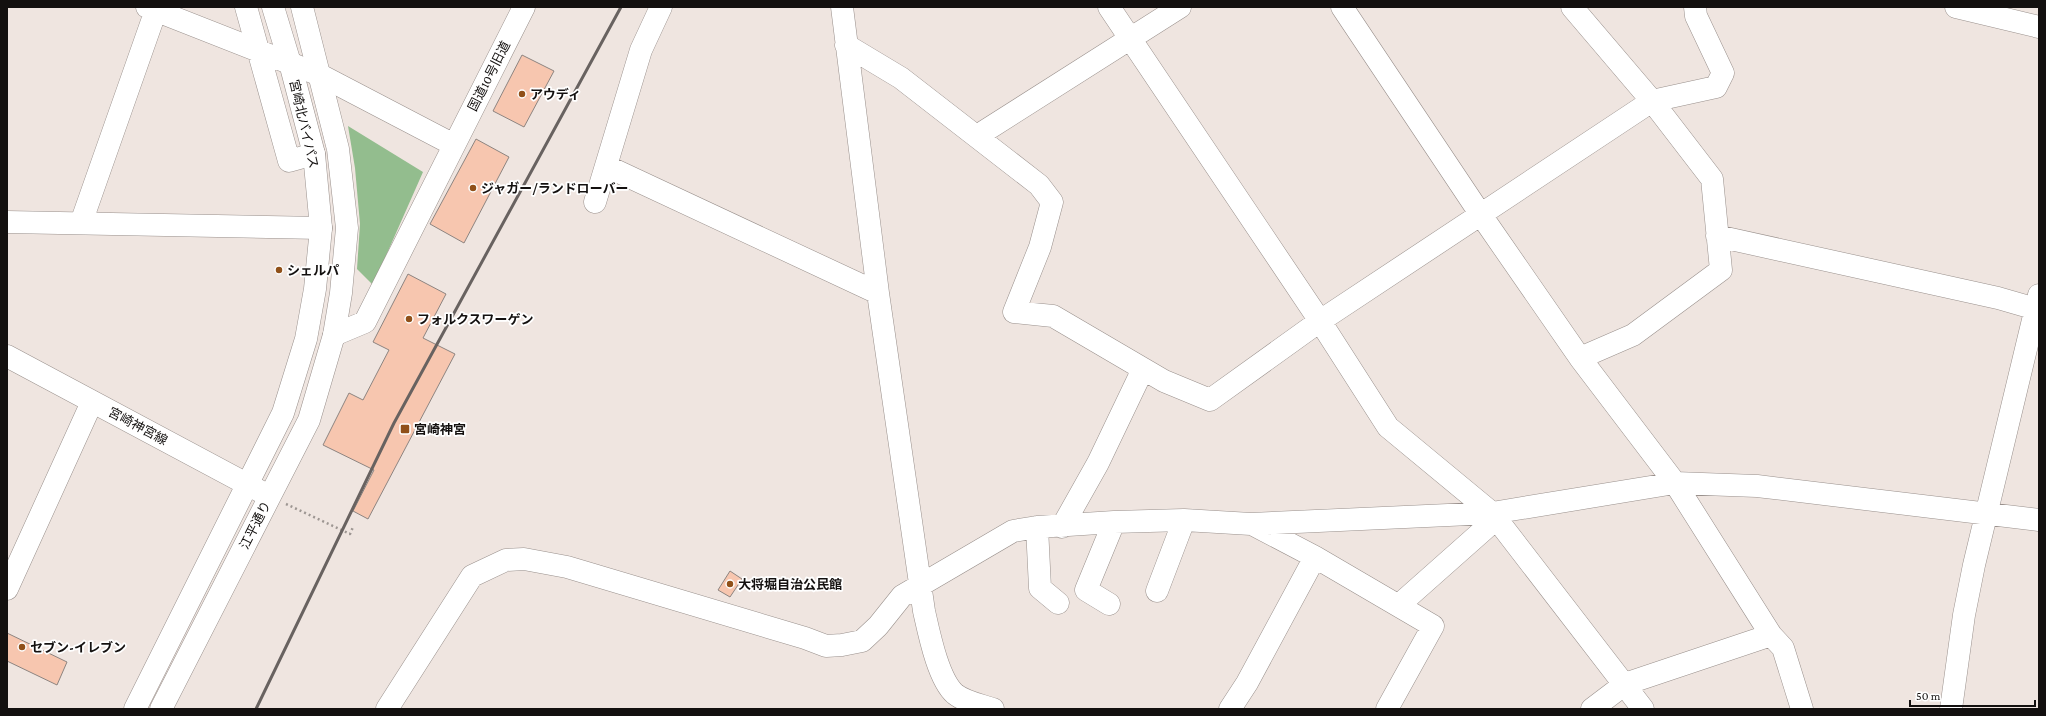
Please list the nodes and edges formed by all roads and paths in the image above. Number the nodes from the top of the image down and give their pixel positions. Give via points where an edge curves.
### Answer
1 (246, 7) edge
2 (273, 7) edge
3 (302, 7) edge
4 (524, 7) edge
5 (661, 7) edge
6 (842, 7) edge
7 (1109, 7) edge
8 (1180, 7) edge
9 (1342, 7) edge
10 (1572, 7) edge
11 (1695, 7) edge
12 (1956, 7) edge
13 (151, 9) edge
14 (2039, 27) edge
15 (1131, 39) junction
16 (846, 45) junction
17 (257, 50) junction
18 (290, 63) junction
19 (320, 75) junction
20 (1652, 101) junction
21 (977, 136) junction
22 (454, 145) junction
23 (314, 154) junction
24 (606, 166) junction
25 (595, 202) dead end
26 (1481, 215) junction
27 (7, 222) edge
28 (80, 222) junction
29 (321, 228) junction
30 (1717, 236) junction
31 (878, 293) junction
32 (2037, 302) edge
33 (1320, 321) junction
34 (334, 335) junction
35 (306, 339) joint
36 (7, 356) edge
37 (1580, 358) junction
38 (1143, 369) junction
39 (92, 402) junction
40 (247, 483) junction
41 (1675, 483) junction
42 (269, 496) junction
43 (1986, 513) junction
44 (1494, 516) junction
45 (1184, 520) junction
46 (2039, 520) edge
47 (1114, 522) junction
48 (1251, 524) junction
49 (353, 527) dead end
50 (1037, 527) junction
51 (1062, 527) junction
52 (1314, 557) junction
53 (920, 584) junction
54 (7, 589) edge
55 (1157, 591) dead end
56 (1058, 603) dead end
57 (1109, 604) dead end
58 (1399, 605) junction
59 (1771, 636) junction
60 (1625, 684) junction
61 (135, 709) edge
62 (161, 709) edge
63 (387, 709) edge
64 (993, 709) edge
65 (1230, 709) edge
66 (1387, 709) edge
67 (1592, 709) edge
68 (1643, 709) edge
69 (1802, 709) edge
70 (1950, 709) edge

1 - 17 main road
2 - 18 main road, 宮崎北バイパス
3 - 19 main road, 宮崎北バイパス
4 - 22 main road, 国道10号旧道
5 - 24 main road via 641,50
6 - 16 main road
7 - 15 main road
8 - 15 main road
9 - 26 main road
10 - 20 main road
11 - 20 main road via 1696,16 1724,73 1716,87
12 - 14 main road
13 - 17 main road
13 - 28 main road
15 - 21 main road
15 - 33 main road
16 - 21 main road via 901,78
16 - 31 main road
17 - 18 main road
17 - 23 main road via 289,161
18 - 19 main road
18 - 23 main road, 宮崎北バイパス
19 - 22 main road
19 - 34 main road, 宮崎北バイパス via 338,149 347,228
20 - 26 main road
20 - 30 main road via 1712,179
21 - 38 main road via 1040,185 1052,202 1040,247 1014,312 1053,316
22 - 34 main road, 国道10号旧道 via 366,322
23 - 29 main road, 宮崎北バイパス
24 - 25 main road
24 - 31 main road
26 - 33 main road
26 - 37 main road
27 - 28 main road
28 - 29 main road
29 - 35 main road, 宮崎北バイパス via 315,289
30 - 32 main road via 1998,298
30 - 37 main road via 1721,270 1633,335
31 - 53 main road
32 - 43 main road
33 - 38 main road via 1210,400 1164,381
33 - 44 main road via 1388,427
34 - 42 main road, 江平通り via 309,420
35 - 40 main road, 江平通り via 283,413
36 - 39 main road, 宮崎神宮線
37 - 41 main road
38 - 51 main road via 1098,463
39 - 40 main road, 宮崎神宮線
39 - 54 main road
40 - 42 main road, 宮崎神宮線
40 - 61 main road, 江平通り
41 - 43 main road via 1757,486
41 - 44 main road
41 - 59 main road
42 - 49 path via 350,534
42 - 62 main road, 江平通り
43 - 46 main road
43 - 70 main road via 1964,615
44 - 48 main road
44 - 58 main road
44 - 60 main road
45 - 47 main road
45 - 48 main road
45 - 55 main road
47 - 51 main road
47 - 57 main road via 1086,590
48 - 52 main road
50 - 51 main road
50 - 53 main road via 1013,531
50 - 56 main road via 1040,588
52 - 58 main road
52 - 65 main road via 1247,684
53 - 63 main road via 902,596 878,626 862,640 826,646 567,567 524,559 506,560 472,576
53 - 64 main road via 930,637 946,683 956,694
58 - 66 main road via 1433,626
59 - 60 main road
59 - 69 main road via 1783,648
60 - 67 main road
60 - 68 main road

